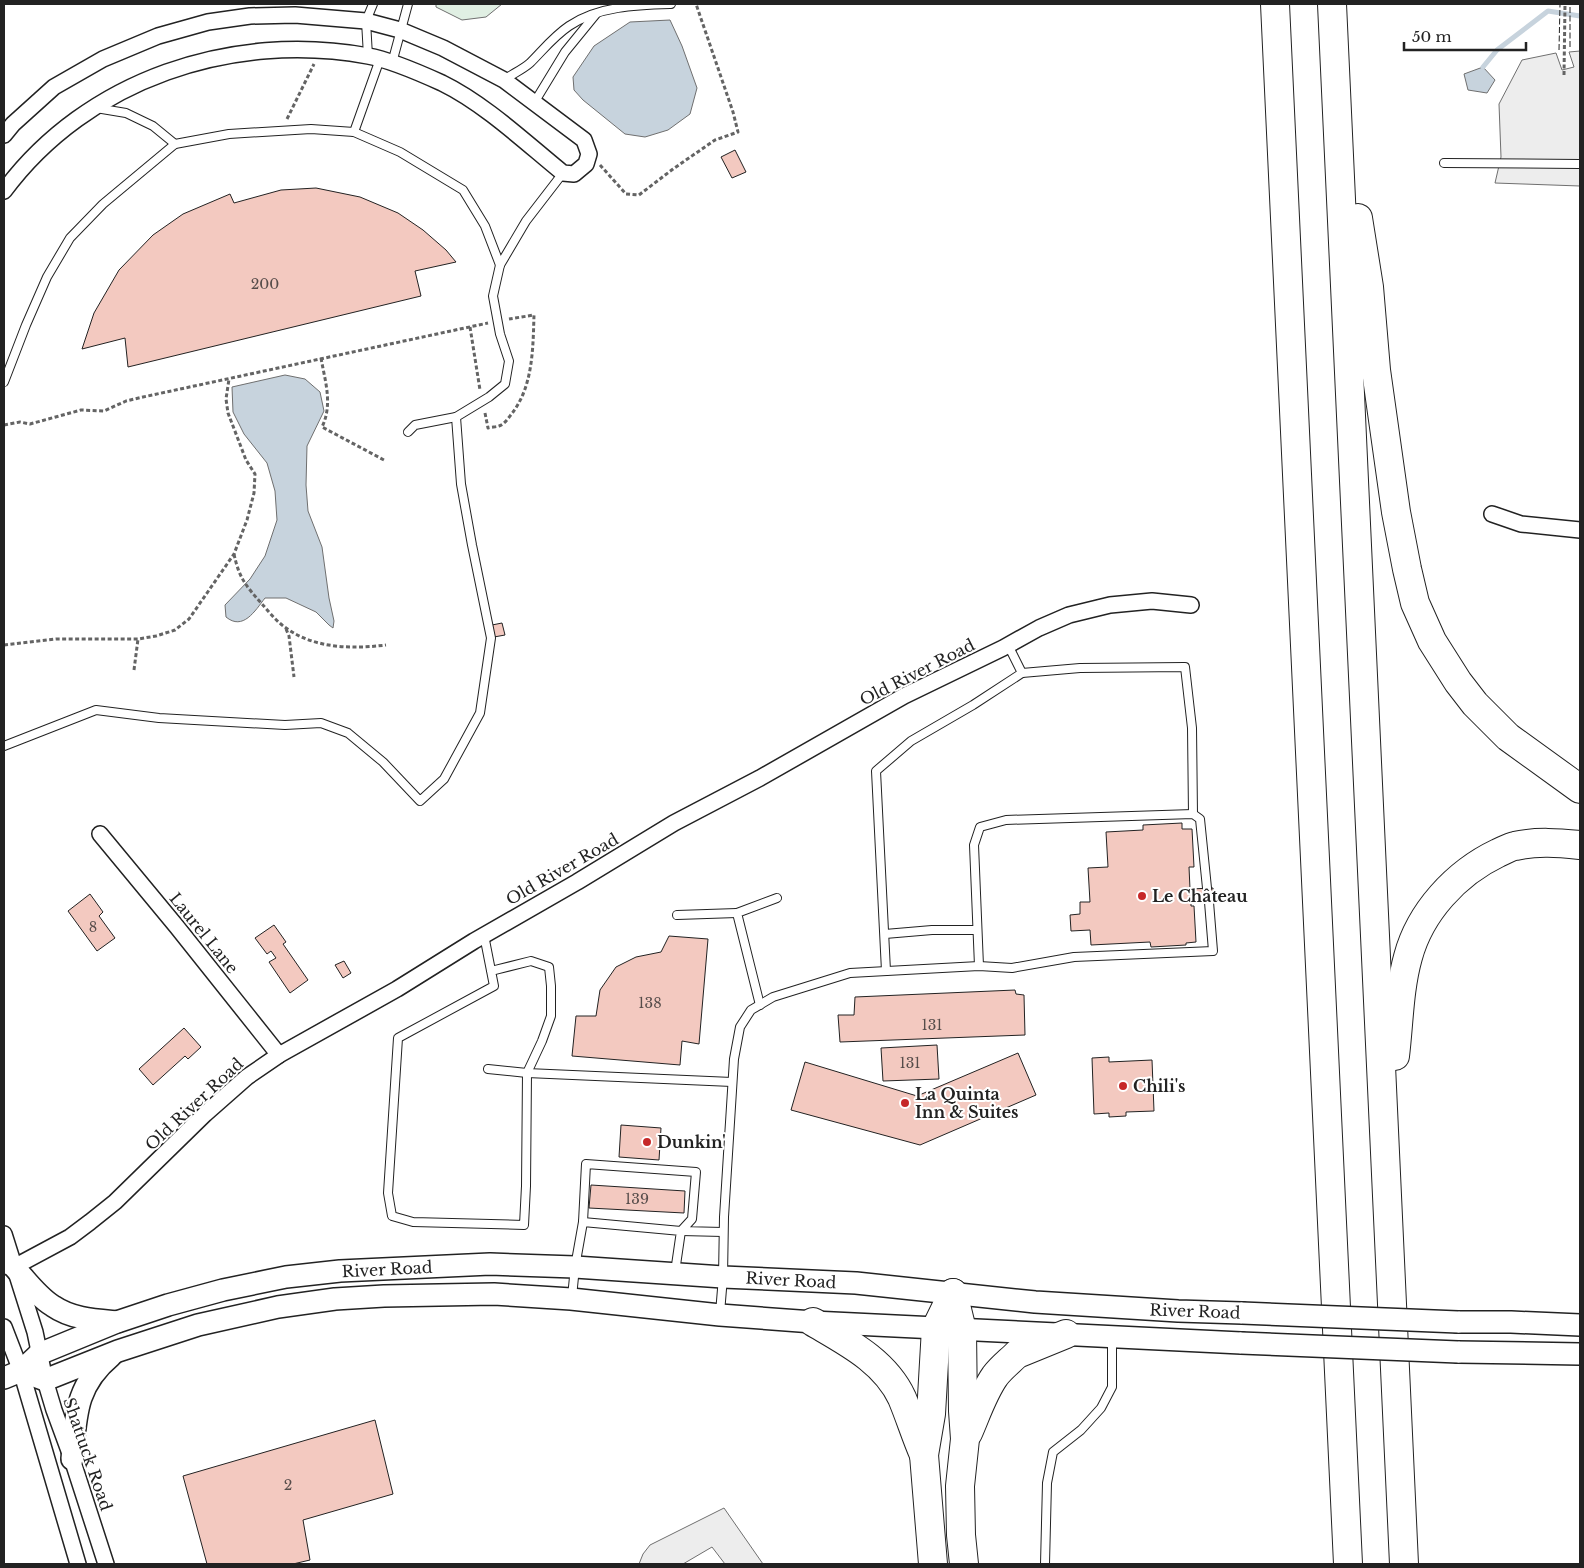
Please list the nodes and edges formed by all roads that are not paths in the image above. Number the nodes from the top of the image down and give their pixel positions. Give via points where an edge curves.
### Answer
1 (373, 4) edge
2 (408, 4) edge
3 (671, 4) edge
4 (1275, 4) edge
5 (1332, 4) edge
6 (597, 13) junction
7 (366, 21) junction
8 (400, 30) junction
9 (380, 59) junction
10 (504, 80) junction
11 (1336, 84) junction
12 (534, 104) junction
13 (94, 107) junction
14 (354, 132) junction
15 (4, 135) edge
16 (175, 144) junction
17 (1444, 163) dead end
18 (1580, 164) edge
19 (563, 174) junction
20 (4, 191) edge
21 (500, 265) junction
22 (4, 382) edge
23 (456, 417) junction
24 (408, 432) dead end
25 (1492, 514) dead end
26 (1580, 530) edge
27 (1191, 605) dead end
28 (1008, 645) junction
29 (1022, 673) junction
30 (4, 746) edge
31 (1580, 789) edge
32 (1193, 814) junction
33 (100, 834) dead end
34 (1580, 845) edge
35 (1207, 888) dead end
36 (777, 898) dead end
37 (1208, 902) dead end
38 (737, 913) junction
39 (677, 915) dead end
40 (977, 930) junction
41 (885, 934) junction
42 (484, 935) junction
43 (979, 966) junction
44 (490, 971) junction
45 (886, 971) junction
46 (760, 1004) junction
47 (279, 1055) junction
48 (488, 1069) dead end
49 (527, 1073) junction
50 (732, 1082) junction
51 (1385, 1137) junction
52 (583, 1222) junction
53 (681, 1231) junction
54 (723, 1232) junction
55 (4, 1234) edge
56 (9, 1267) edge
57 (575, 1267) junction
58 (675, 1274) junction
59 (723, 1277) junction
60 (953, 1294) junction
61 (571, 1299) junction
62 (720, 1315) junction
63 (117, 1322) junction
64 (813, 1322) junction
65 (1580, 1325) edge
66 (4, 1327) edge
67 (949, 1329) junction
68 (1066, 1334) junction
69 (1112, 1337) junction
70 (118, 1351) junction
71 (38, 1354) junction
72 (1580, 1354) edge
73 (12, 1375) edge
74 (45, 1380) junction
75 (1342, 1426) junction
76 (965, 1439) junction
77 (924, 1455) junction
78 (72, 1460) junction
79 (78, 1564) edge
80 (106, 1564) edge
81 (932, 1564) edge
82 (964, 1564) edge
83 (1045, 1564) edge
84 (1333, 1564) edge
85 (1348, 1564) edge
86 (1404, 1564) edge

1 - 7 lane
2 - 8 lane
3 - 6 lane
4 - 75 highway
5 - 11 highway
6 - 10 lane via 571,25 528,64
6 - 12 lane via 565,52
7 - 8 street
7 - 9 lane
7 - 15 street via 295,15 250,16 208,22 158,36 103,59 54,87
8 - 9 lane
8 - 10 street
9 - 13 street via 282,49 227,55 178,67 140,82
9 - 14 lane
9 - 19 street via 443,84 477,104
10 - 12 street
11 - 31 highway via 1369,287 1376,370 1396,512 1415,602 1432,640 1475,704 1508,737
11 - 51 highway
12 - 19 street via 584,140 589,154 586,164 574,174
13 - 16 lane via 126,114 153,126
13 - 20 street via 47,142 19,170
14 - 16 lane via 275,130
14 - 21 lane via 400,152 463,190 485,226
16 - 22 lane via 103,204 70,238 47,277
17 - 18 lane
19 - 21 lane via 526,221
21 - 23 lane via 494,296 500,334 509,362 505,384
23 - 24 lane via 415,426
23 - 30 lane via 461,484 491,638 480,713 444,779 420,801 384,762 348,733 321,723 286,725 159,718 96,710
25 - 26 street via 1521,524
27 - 28 street, Old River Road via 1152,601 1110,606 1070,615
28 - 29 lane
28 - 42 street, Old River Road via 904,696 674,823
29 - 32 lane via 1080,668 1185,667 1192,728
29 - 41 lane via 911,741 876,771
32 - 35 lane via 1200,819
32 - 40 lane via 1006,820 980,827 974,845
33 - 47 street, Laurel Lane
34 - 51 highway via 1546,842 1514,846 1486,859 1460,876 1420,926 1408,956 1401,990
36 - 38 lane
37 - 43 lane via 1213,951 1074,956 1012,968
38 - 39 lane
38 - 46 lane
40 - 41 lane
40 - 43 lane
41 - 45 lane
42 - 44 lane
42 - 47 street, Old River Road via 397,989
43 - 45 lane
44 - 49 lane via 531,960 549,967 551,1016
44 - 49 lane via 494,986 398,1038 388,1194 392,1216 413,1222 524,1225
45 - 46 lane via 850,973
46 - 50 lane via 740,1027
47 - 56 street, Old River Road via 205,1114 109,1207 70,1237
48 - 49 lane
49 - 50 lane
50 - 54 lane
51 - 86 highway
52 - 53 lane
52 - 53 lane via 586,1164 696,1172 692,1219
52 - 57 lane
53 - 54 lane
53 - 58 lane
54 - 59 lane
55 - 56 street, Shattuck Road
56 - 63 main road via 52,1306 68,1314
56 - 71 street, Shattuck Road via 35,1332
57 - 58 main road, River Road
57 - 61 lane
57 - 63 main road, River Road via 490,1264 340,1271 286,1277 223,1290
58 - 59 main road, River Road
59 - 60 main road, River Road via 856,1283
59 - 62 lane
60 - 65 main road, River Road, bridge via 1178,1311
60 - 67 highway
61 - 62 main road, River Road
61 - 70 main road, River Road via 494,1294 335,1299 278,1307 198,1325
62 - 64 main road, River Road
63 - 71 main road, River Road
64 - 67 main road, River Road
64 - 77 highway via 853,1345 882,1368 901,1397
66 - 73 street
67 - 68 main road, River Road
67 - 76 highway
67 - 77 highway
68 - 69 main road, River Road
68 - 76 highway via 1017,1354 995,1377
69 - 72 main road, River Road, bridge
69 - 83 lane via 1112,1387 1101,1408 1081,1430 1052,1452 1046,1483
70 - 74 main road, River Road
70 - 78 main road via 98,1368 83,1392 77,1412
71 - 73 main road, River Road
71 - 74 street, Shattuck Road
73 - 74 main road
73 - 79 street
74 - 78 street, Shattuck Road
75 - 84 highway
75 - 85 highway
76 - 82 highway via 960,1486
77 - 81 highway
78 - 80 street, Shattuck Road

